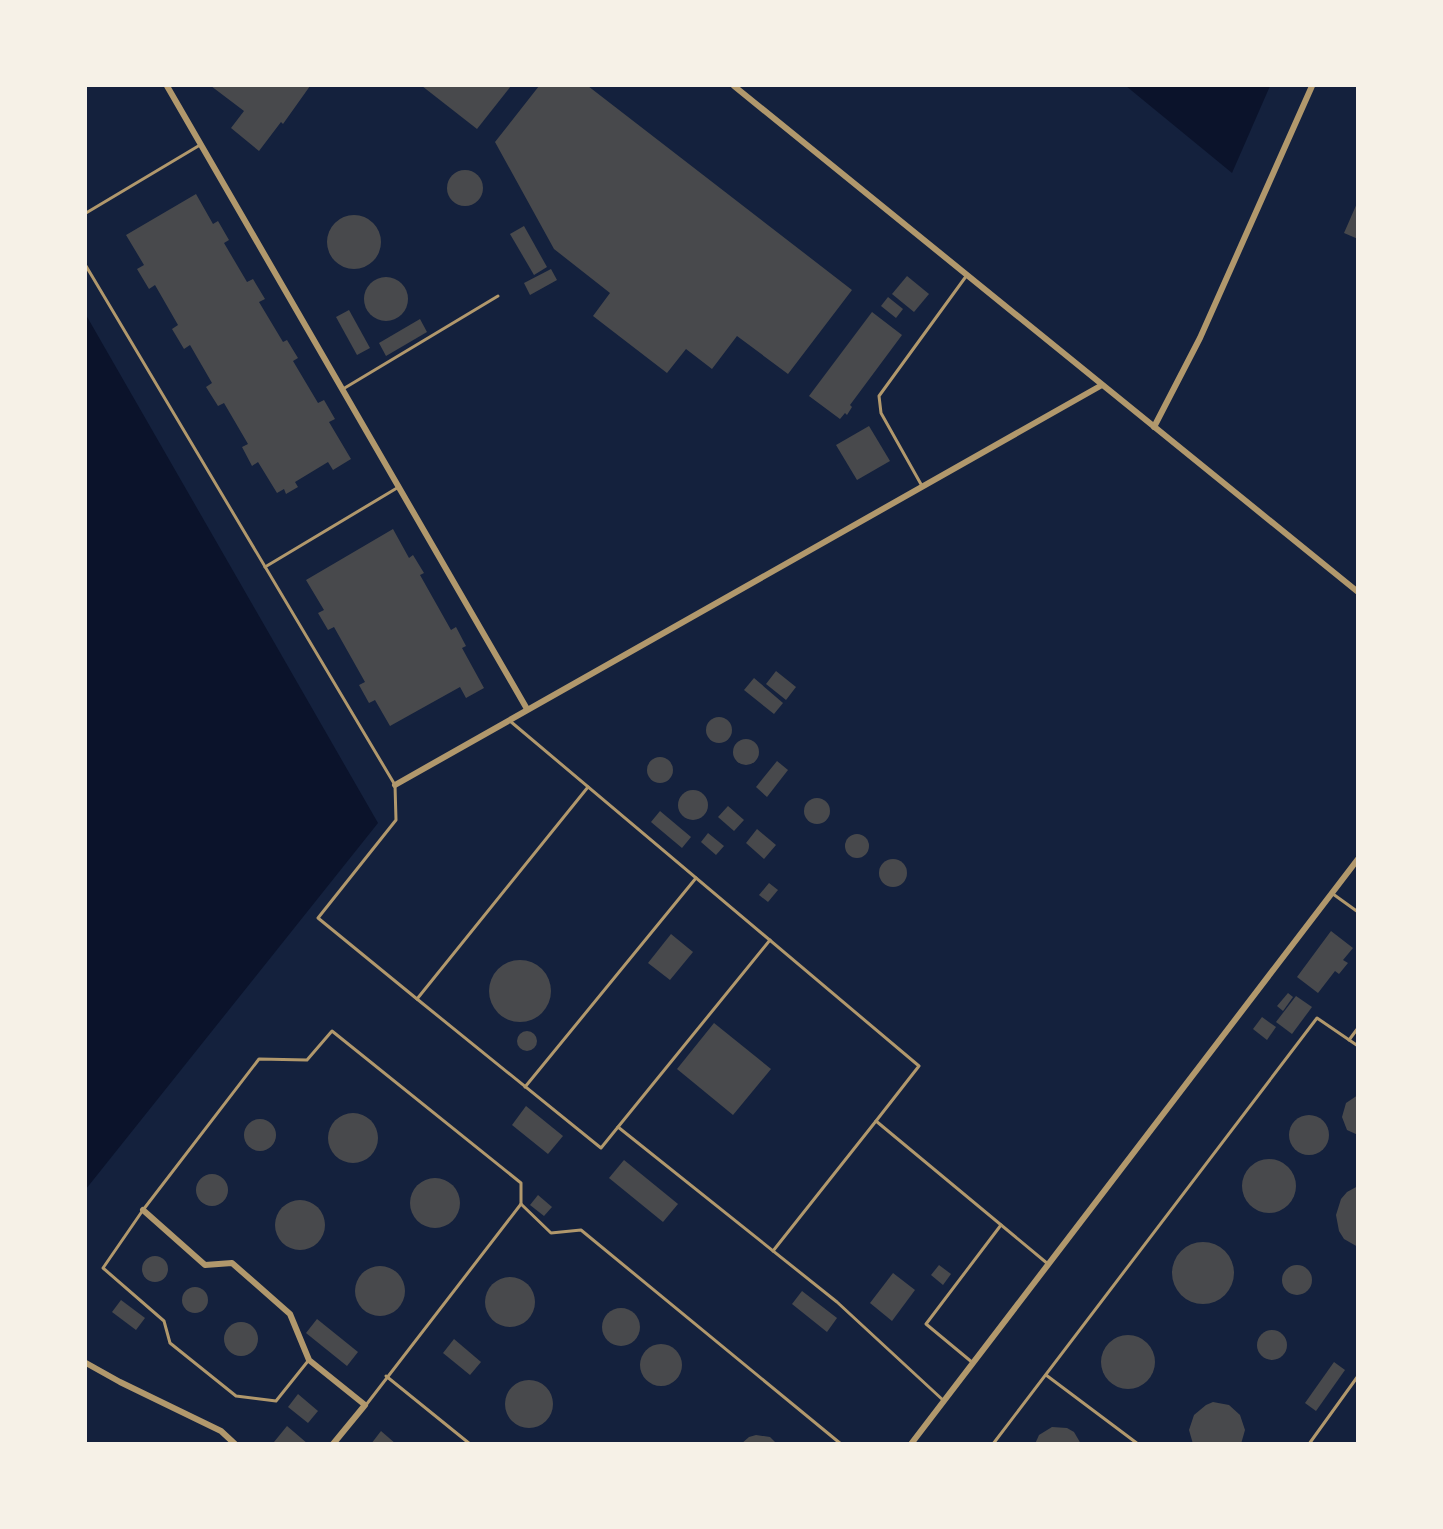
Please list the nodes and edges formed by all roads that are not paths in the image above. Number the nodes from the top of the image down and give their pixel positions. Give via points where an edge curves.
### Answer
1 (166, 86) edge
2 (734, 86) edge
3 (1312, 86) edge
4 (200, 145) junction
5 (86, 213) edge
6 (86, 266) edge
7 (967, 275) junction
8 (498, 296) dead end
9 (1102, 385) junction
10 (342, 389) junction
11 (1154, 427) junction
12 (399, 487) junction
13 (922, 487) junction
14 (265, 567) junction
15 (1358, 592) edge
16 (527, 709) junction
17 (508, 720) junction
18 (395, 785) junction
19 (588, 787) junction
20 (1358, 859) edge
21 (696, 878) junction
22 (1332, 892) junction
23 (1358, 912) edge
24 (770, 940) junction
25 (417, 999) junction
26 (1358, 1028) edge
27 (1349, 1040) junction
28 (1358, 1046) edge
29 (525, 1087) junction
30 (876, 1121) junction
31 (618, 1128) junction
32 (521, 1204) junction
33 (143, 1210) junction
34 (1001, 1225) junction
35 (773, 1251) junction
36 (1048, 1264) junction
37 (309, 1360) junction
38 (86, 1363) edge
39 (972, 1363) junction
40 (1045, 1375) junction
41 (386, 1376) junction
42 (1358, 1376) edge
43 (944, 1401) junction
44 (365, 1405) junction
45 (235, 1443) edge
46 (333, 1443) edge
47 (470, 1443) edge
48 (841, 1443) edge
49 (911, 1443) edge
50 (993, 1443) edge
51 (1138, 1443) edge
52 (1310, 1443) edge

1 - 4 street
2 - 7 street
3 - 11 street via 1200,338
4 - 5 lane
4 - 10 street
6 - 14 lane
7 - 9 street
7 - 13 lane via 879,396 881,413
8 - 10 lane
9 - 11 street
9 - 13 street
10 - 12 street
11 - 15 street
12 - 14 lane
12 - 16 street
13 - 16 street
14 - 18 lane
16 - 17 street
17 - 18 street
17 - 19 lane
18 - 25 lane via 396,820 318,918
19 - 21 lane
19 - 25 lane
20 - 22 street
21 - 24 lane
21 - 29 lane
22 - 23 lane
22 - 36 street
24 - 30 lane via 919,1066
24 - 31 lane
25 - 29 lane
26 - 27 lane
27 - 28 lane
27 - 40 lane via 1317,1018
29 - 31 lane via 601,1148
30 - 34 lane
30 - 35 lane
31 - 35 lane
32 - 33 lane via 522,1183 332,1031 307,1060 259,1059
32 - 41 lane
32 - 48 lane via 551,1233 581,1230
33 - 37 street via 205,1265 232,1263 290,1314
33 - 37 lane via 103,1268 164,1321 170,1343 236,1396 266,1400 276,1401
34 - 36 lane
34 - 39 lane via 926,1324
35 - 43 lane via 837,1302
36 - 39 street
37 - 44 street
38 - 45 street via 221,1431
39 - 43 street
40 - 50 lane
40 - 51 lane
41 - 44 lane
41 - 47 lane
42 - 52 lane
43 - 49 street
44 - 46 street

